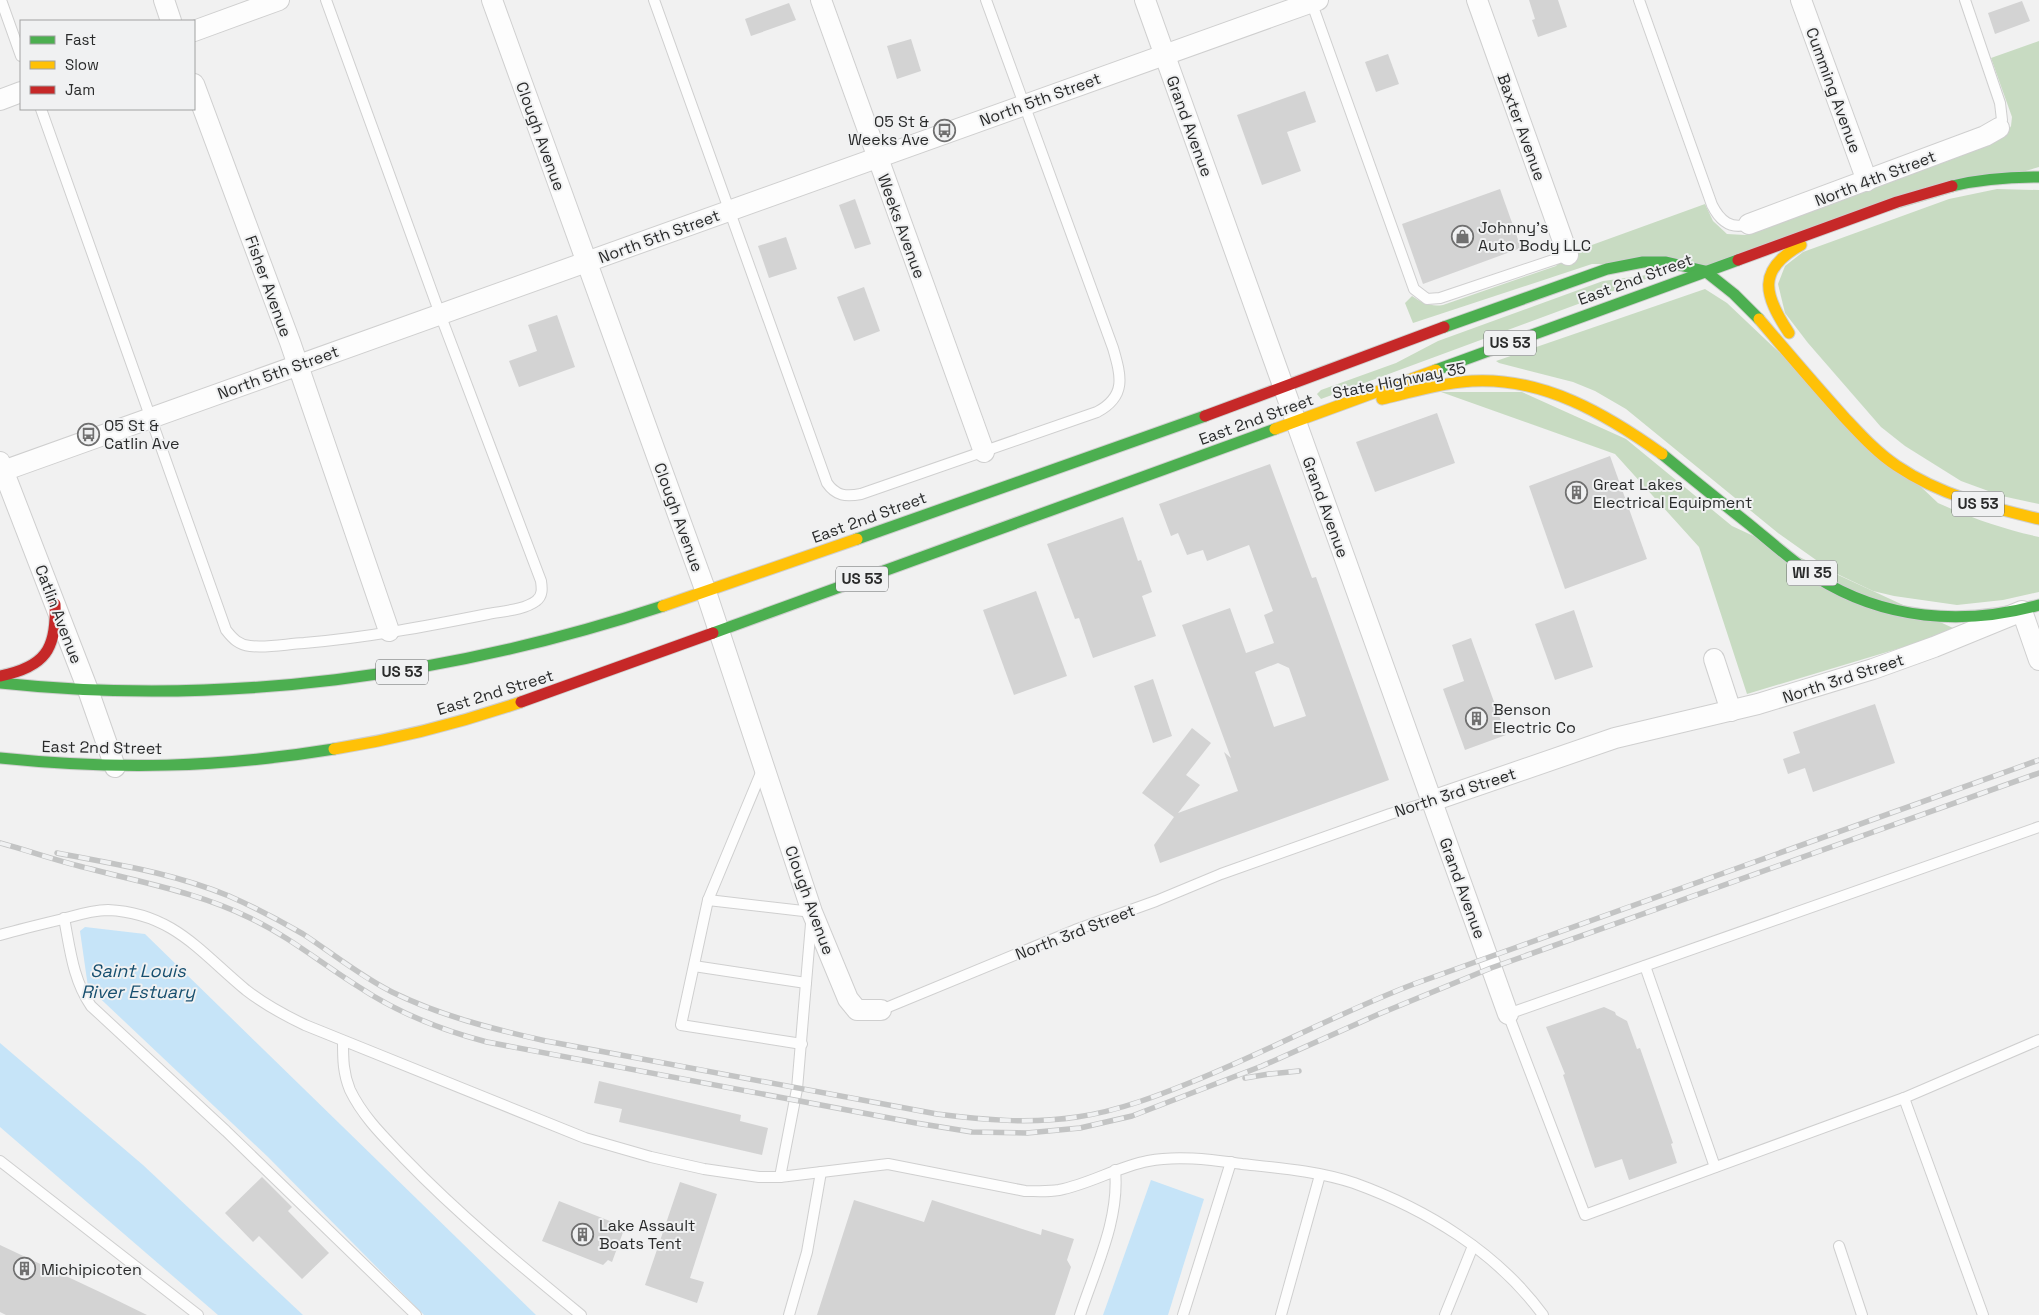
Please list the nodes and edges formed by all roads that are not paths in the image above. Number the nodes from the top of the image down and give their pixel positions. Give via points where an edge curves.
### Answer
1 (1, 0) edge
2 (164, 0) edge
3 (279, 0) edge
4 (326, 0) edge
5 (492, 0) edge
6 (654, 0) edge
7 (821, 0) edge
8 (986, 0) edge
9 (1145, 0) edge
10 (1477, 0) edge
11 (1639, 0) edge
12 (1801, 0) edge
13 (1965, 0) edge
14 (1313, 1) edge
15 (171, 20) edge
16 (195, 31) edge
17 (20, 53) edge
18 (1164, 55) junction
19 (195, 87) edge
20 (20, 92) edge
21 (0, 100) edge
22 (1024, 105) junction
23 (41, 110) edge
24 (1999, 128) joint
25 (878, 158) junction
26 (2039, 177) edge
27 (1867, 181) junction
28 (1934, 191) junction
29 (730, 210) junction
30 (1749, 224) joint
31 (1568, 255) joint
32 (586, 262) junction
33 (1705, 271) junction
34 (440, 314) junction
35 (1798, 344) dead end
36 (298, 365) junction
37 (1284, 388) junction
38 (1315, 414) junction
39 (152, 417) junction
40 (1296, 422) junction
41 (1885, 442) dead end
42 (984, 452) junction
43 (1, 468) edge
44 (1920, 479) junction
45 (2039, 519) edge
46 (706, 592) junction
47 (55, 604) junction
48 (2030, 608) edge
49 (719, 630) junction
50 (389, 631) junction
51 (1714, 659) dead end
52 (2039, 660) edge
53 (0, 676) edge
54 (0, 683) edge
55 (88, 690) junction
56 (1731, 711) junction
57 (0, 758) edge
58 (764, 766) junction
59 (116, 767) junction
60 (1432, 801) junction
61 (2039, 827) edge
62 (708, 900) junction
63 (812, 912) junction
64 (64, 918) junction
65 (0, 935) edge
66 (694, 966) junction
67 (1645, 966) junction
68 (806, 983) junction
69 (881, 1010) joint
70 (1508, 1014) junction
71 (2039, 1040) edge
72 (343, 1041) junction
73 (802, 1044) junction
74 (1904, 1098) junction
75 (0, 1161) edge
76 (1231, 1162) junction
77 (1715, 1167) junction
78 (1115, 1170) junction
79 (821, 1172) junction
80 (1320, 1175) junction
81 (780, 1178) junction
82 (1473, 1246) junction
83 (1839, 1246) dead end
84 (198, 1315) edge
85 (416, 1315) edge
86 (581, 1315) edge
87 (789, 1315) edge
88 (1080, 1315) edge
89 (1183, 1315) edge
90 (1281, 1315) edge
91 (1445, 1315) edge
92 (1543, 1315) edge
93 (1862, 1315) edge
94 (1983, 1315) edge

1 - 17 lane
2 - 15 street
3 - 16 street
4 - 34 lane
5 - 32 street, Clough Avenue
6 - 29 lane
7 - 25 street, Weeks Avenue
8 - 22 lane
9 - 18 street, Grand Avenue
10 - 31 street, Baxter Avenue
11 - 30 lane via 1712,205 1722,221 1729,225 1742,227
12 - 27 street, Cumming Avenue
13 - 24 lane via 2000,103 2002,120
14 - 18 street, North 5th Street
14 - 31 lane via 1414,289 1427,299 1440,298
18 - 22 street, North 5th Street
18 - 37 street, Grand Avenue
19 - 36 street, Fisher Avenue
20 - 21 street
22 - 25 street, North 5th Street
22 - 42 lane via 1112,348 1120,380 1114,400 1097,412
23 - 39 lane
24 - 27 street, North 4th Street
25 - 29 street, North 5th Street
25 - 42 street, Weeks Avenue
26 - 28 main road, US 53 via 2009,176
27 - 30 street, North 4th Street
28 - 33 main road, US 53
28 - 35 main road via 1899,208 1797,246 1778,260 1768,281 1770,301
29 - 32 street, North 5th Street
29 - 42 lane via 832,491 849,497 861,494
32 - 34 street, North 5th Street
32 - 46 street, Clough Avenue
33 - 37 main road, East 2nd Street / US 53 via 1666,262 1607,269
33 - 38 main road, East 2nd Street / US 53
33 - 44 main road, US 53 via 1755,314 1819,390 1877,451
34 - 36 street, North 5th Street
34 - 50 lane via 538,572 541,596 529,605
36 - 39 street, North 5th Street
36 - 50 street, Fisher Avenue
37 - 40 street, Grand Avenue
37 - 46 main road, East 2nd Street / US 53
38 - 40 main road, East 2nd Street / US 53
38 - 48 main road, State Highway 35 / WI 35 via 1444,385 1472,382 1518,384 1543,390 1579,402 1640,438 1783,552 1836,588 1879,606 1930,615 1980,616
39 - 43 street, North 5th Street
39 - 50 lane via 226,630 232,638 241,644 269,646
40 - 49 main road, East 2nd Street / US 53
40 - 60 street, Grand Avenue
41 - 44 main road
43 - 47 street, Catlin Avenue
44 - 45 main road, US 53 via 1981,505
46 - 49 street, Clough Avenue
46 - 55 main road, East 2nd Street / US 53 via 625,620 544,642 403,672 348,680 222,690
47 - 53 main road via 57,622 47,654 31,667
47 - 55 street, Catlin Avenue
48 - 52 street
48 - 56 street, North 3rd Street via 1908,657
49 - 58 street, Clough Avenue
49 - 59 main road, East 2nd Street / US 53 via 521,703 459,722 376,741 265,760
51 - 56 street
54 - 55 main road, East 2nd Street / US 53
55 - 59 street, Catlin Avenue
56 - 60 street, North 3rd Street via 1610,740
57 - 59 main road, East 2nd Street / US 53
58 - 62 lane
58 - 63 street, Clough Avenue
60 - 69 lane, North 3rd Street via 1221,874
60 - 70 street, Grand Avenue
61 - 67 lane
62 - 63 lane
62 - 66 lane
63 - 68 lane
63 - 69 street, Clough Avenue via 848,999 857,1010
64 - 65 lane
64 - 72 lane via 107,910 171,927 266,1004
64 - 85 lane via 74,973 91,1006
66 - 68 lane
66 - 73 lane via 681,1025
67 - 70 lane
67 - 77 lane
68 - 73 lane
70 - 77 lane via 1585,1215
71 - 74 lane
72 - 81 lane via 534,1118 621,1149 704,1169
72 - 86 lane via 344,1073 365,1116 482,1234
73 - 81 lane
74 - 77 lane
74 - 94 lane
75 - 84 lane
76 - 78 lane via 1176,1158
76 - 80 lane
76 - 89 lane
78 - 79 lane via 1081,1184 1042,1192 888,1164
78 - 88 lane via 1116,1193 1110,1227
79 - 81 lane
79 - 87 lane via 807,1252
80 - 82 lane via 1352,1183 1409,1207
80 - 90 lane
82 - 91 lane
82 - 92 lane via 1510,1277
83 - 93 lane

